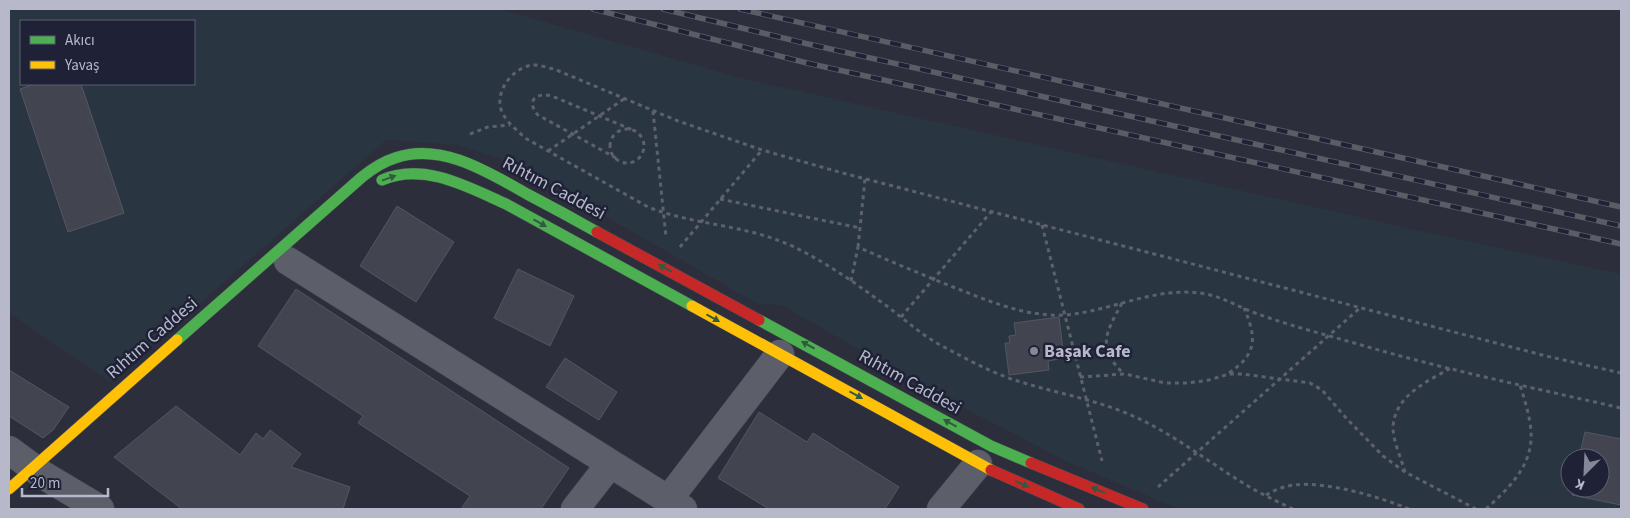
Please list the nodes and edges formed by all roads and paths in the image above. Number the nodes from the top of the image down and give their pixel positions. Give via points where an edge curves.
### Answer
1 (624, 98) junction
2 (653, 110) junction
3 (600, 116) junction
4 (634, 130) junction
5 (573, 134) junction
6 (762, 150) junction
7 (548, 151) junction
8 (616, 158) junction
9 (865, 179) junction
10 (375, 184) dead end
11 (720, 199) junction
12 (992, 212) junction
13 (664, 213) junction
14 (701, 222) junction
15 (1042, 225) junction
16 (860, 228) junction
17 (667, 242) dead end
18 (858, 247) junction
19 (679, 248) dead end
20 (288, 261) dead end
21 (934, 279) junction
22 (851, 281) junction
23 (1122, 303) junction
24 (1361, 307) junction
25 (1244, 308) junction
26 (1064, 315) junction
27 (901, 317) junction
28 (1329, 335) junction
29 (780, 354) junction
30 (1452, 368) junction
31 (1621, 373) edge
32 (1125, 374) junction
33 (1229, 374) junction
34 (1080, 377) junction
35 (1282, 378) junction
36 (1520, 385) junction
37 (1086, 399) junction
38 (1621, 408) edge
39 (9, 450) edge
40 (1197, 453) junction
41 (610, 464) junction
42 (978, 464) junction
43 (1104, 469) dead end
44 (1405, 472) junction
45 (40, 473) junction
46 (9, 489) edge
47 (1156, 490) dead end
48 (1266, 496) junction
49 (675, 505) edge
50 (100, 509) edge
51 (575, 509) edge
52 (941, 509) edge
53 (1079, 509) edge
54 (1143, 509) edge
55 (1293, 509) edge
56 (1409, 509) edge
57 (1476, 509) edge
58 (1486, 509) edge

1 - 2 path
1 - 3 path
1 - 7 path via 554,69 534,65 518,70 500,95 501,111 510,125 525,138
2 - 6 path
2 - 13 path
3 - 4 path
3 - 5 path
3 - 5 path via 552,96 538,95 533,104 538,115
4 - 8 path via 624,129 615,134 611,149
4 - 8 path via 644,144 642,155 632,162 621,162
5 - 7 path
5 - 8 path
6 - 9 path
6 - 11 path
7 - 13 path
9 - 12 path
9 - 16 path
10 -> 29 main road, Rıhtım Caddesi via 388,176 409,173 469,187 506,204
11 - 14 path
11 - 16 path
12 - 15 path
12 - 21 path
13 - 14 path
13 - 17 path
14 - 19 path
14 - 22 path via 760,233 793,247
15 - 24 path
15 - 26 path
16 - 18 path
18 - 21 path
18 - 22 path
20 - 41 street
21 - 26 path via 1022,312
21 - 27 path
22 - 27 path
23 - 25 path via 1155,294 1185,291 1221,298
23 - 26 path
23 - 32 path via 1105,342 1107,353
24 - 28 path
24 - 31 path
25 - 28 path
25 - 33 path via 1251,324 1252,348 1249,356
26 - 34 path
27 - 37 path via 940,344 978,364 1019,382
28 - 30 path
28 - 35 path
29 -> 42 main road, Rıhtım Caddesi
29 - 49 street
30 - 36 path
30 - 44 path via 1422,384 1401,404 1393,426
32 - 33 path via 1165,383 1208,380
32 - 34 path
33 - 35 path
34 - 37 path
35 - 40 path
35 - 44 path via 1310,383 1322,390 1382,456
36 - 38 path
36 - 58 path via 1530,425 1525,463 1519,476
37 - 40 path via 1161,429
37 - 43 path
39 - 45 street
40 - 47 path
40 - 48 path
41 - 49 street
41 - 51 street
42 - 52 street
42 -> 53 main road, Rıhtım Caddesi
44 - 57 path
45 - 46 main road, Rıhtım Caddesi
45 - 50 street
54 -> 45 main road, Rıhtım Caddesi via 991,446 476,166 426,154 401,156 384,162 362,177
48 - 55 path
48 - 56 path via 1281,487 1315,485 1354,491

